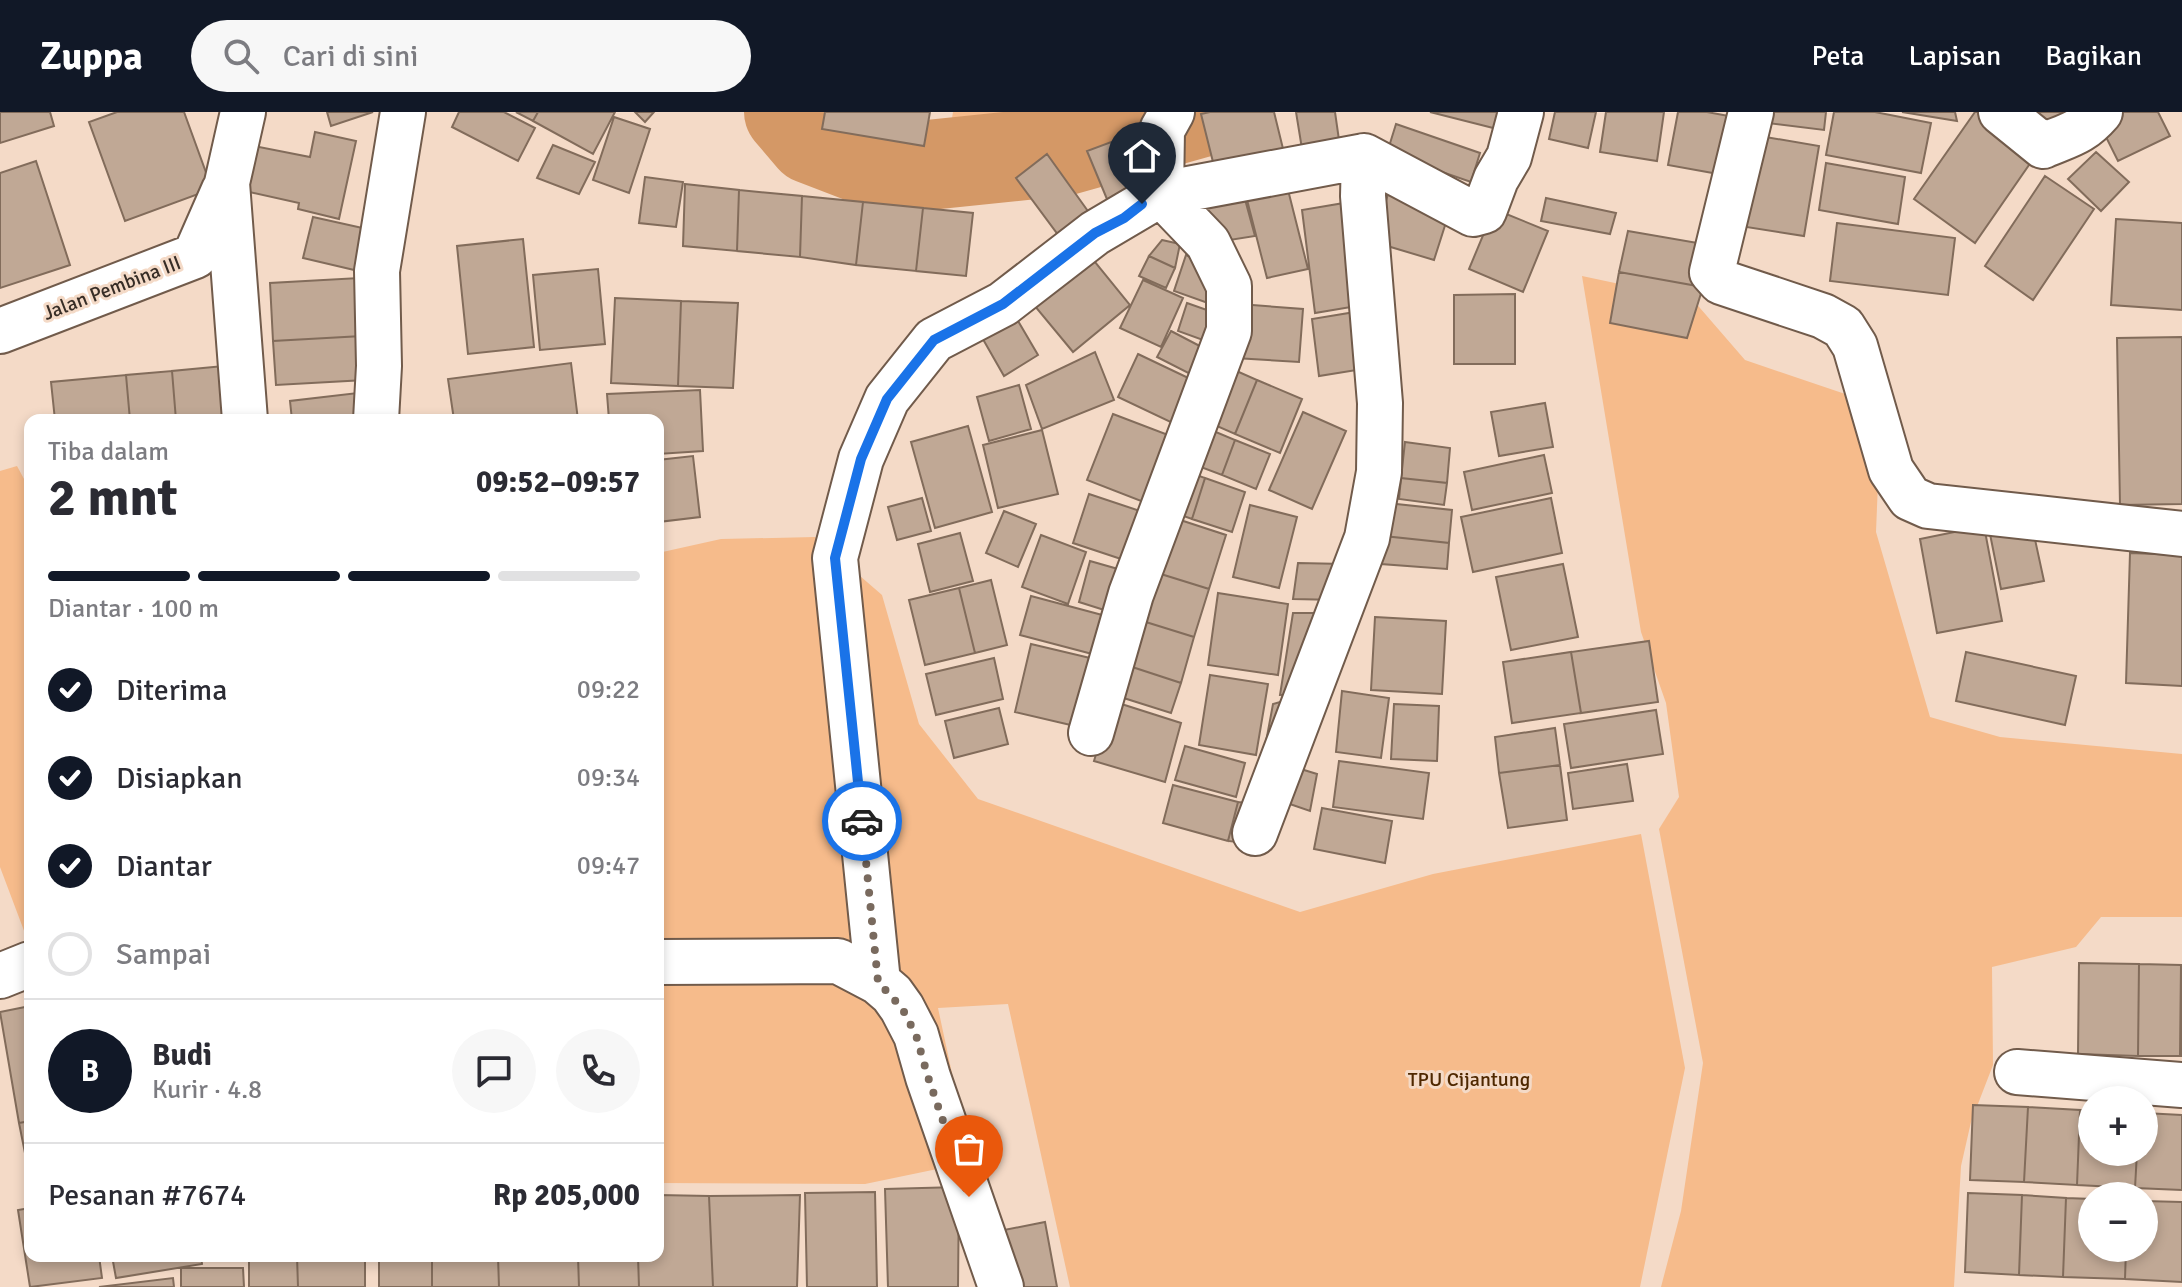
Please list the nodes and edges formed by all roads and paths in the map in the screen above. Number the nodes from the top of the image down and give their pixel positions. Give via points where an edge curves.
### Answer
1 (243, 112) edge
2 (403, 112) edge
3 (1521, 112) edge
4 (1751, 112) edge
5 (2001, 112) edge
6 (2100, 112) edge
7 (1167, 121) edge
8 (1364, 156) junction
9 (227, 183) junction
10 (1161, 194) junction
11 (0, 331) edge
12 (245, 414) edge
13 (376, 414) edge
14 (2182, 534) edge
15 (1091, 733) dead end
16 (1255, 833) dead end
17 (664, 962) edge
18 (24, 966) edge
19 (0, 976) edge
20 (878, 982) junction
21 (2017, 1072) dead end
22 (2182, 1085) edge
23 (1001, 1287) edge

1 - 9 street
2 - 13 street via 377,271
3 - 8 street via 1509,157 1484,211 1473,214
4 - 14 street via 1712,272 1721,282 1843,327 1855,346 1891,470 1910,498 1928,506
5 - 6 street via 2043,146 2068,138
7 - 10 street
8 - 10 street
8 - 16 street via 1380,403 1379,472 1367,538
9 - 11 street, Jalan Pembina III via 195,256
9 - 12 street
10 - 15 street via 1208,243 1229,286 1229,331 1131,594
10 - 20 street via 1095,233 1003,304 934,340 887,399 861,459 835,558
17 - 20 street via 838,961
18 - 19 street
20 - 23 street via 902,1008 916,1035
21 - 22 street

